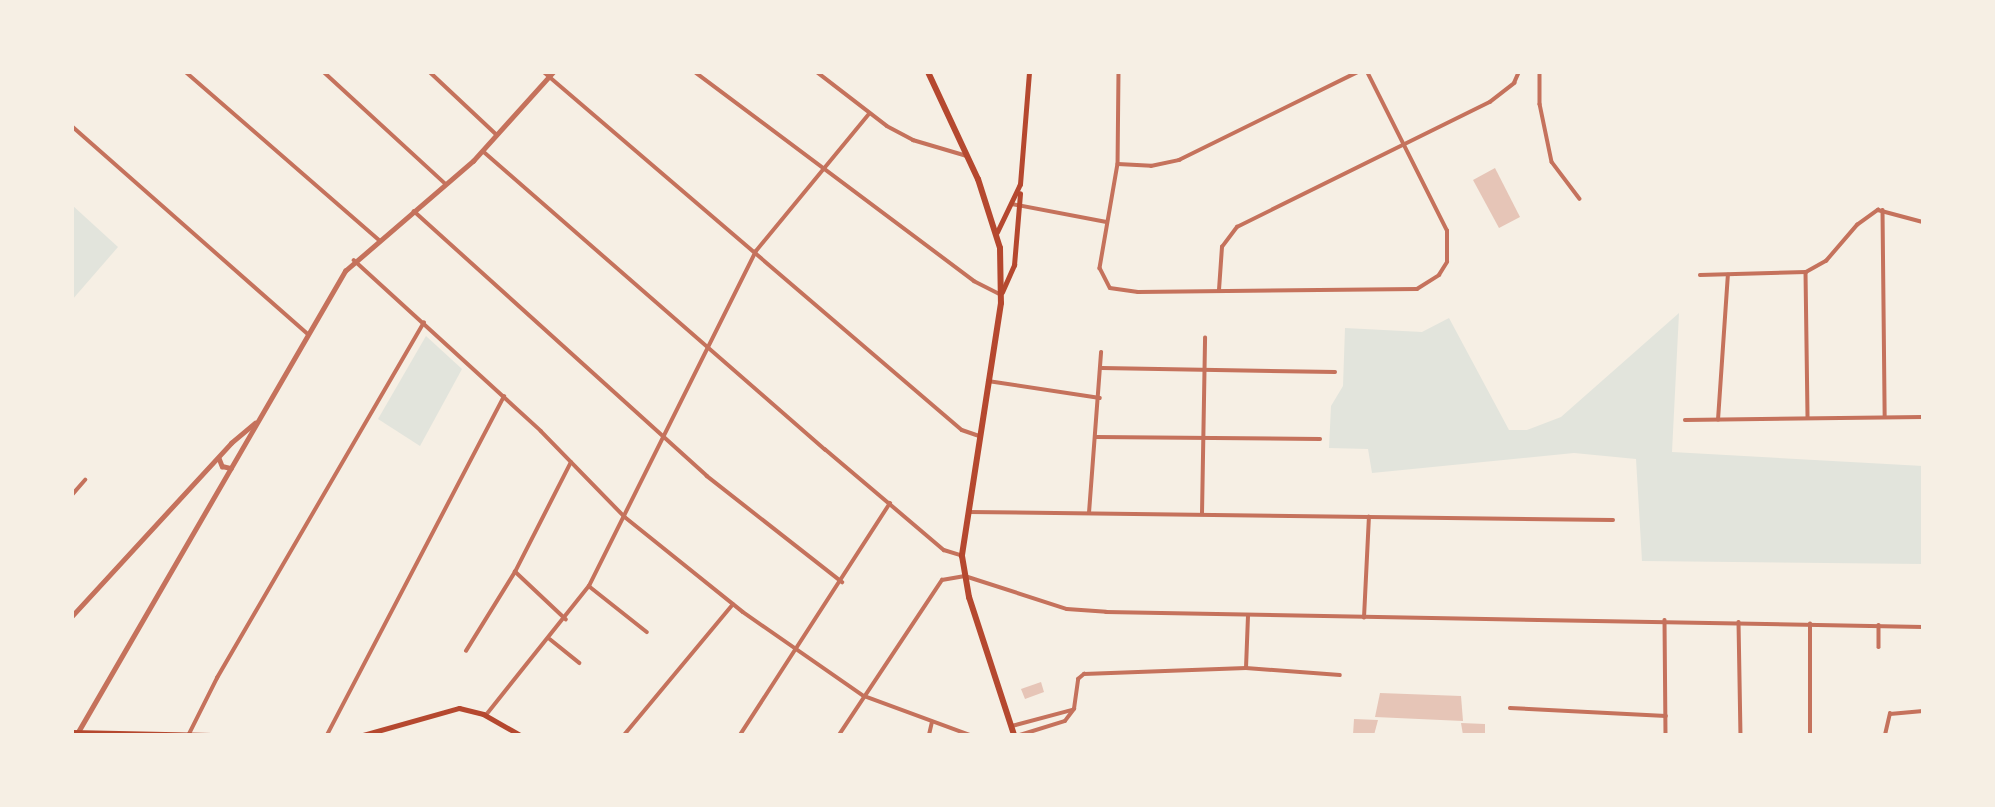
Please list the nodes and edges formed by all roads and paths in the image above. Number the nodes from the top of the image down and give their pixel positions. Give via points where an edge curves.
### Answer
1 (186, 72) edge
2 (324, 72) edge
3 (430, 72) edge
4 (544, 72) edge
5 (695, 72) edge
6 (817, 72) edge
7 (928, 72) edge
8 (1029, 72) edge
9 (1119, 72) edge
10 (1358, 72) edge
11 (1367, 72) edge
12 (1519, 72) edge
13 (1540, 72) edge
14 (552, 74) edge
15 (869, 114) junction
16 (72, 126) edge
17 (497, 135) junction
18 (1405, 145) junction
19 (483, 151) junction
20 (968, 157) junction
21 (1118, 164) junction
22 (825, 170) junction
23 (446, 184) junction
24 (1019, 189) junction
25 (1580, 200) dead end
26 (1013, 204) junction
27 (1021, 206) junction
28 (1883, 209) junction
29 (414, 211) junction
30 (1106, 222) junction
31 (1923, 222) edge
32 (997, 232) junction
33 (379, 240) junction
34 (756, 250) junction
35 (354, 260) junction
36 (1806, 272) junction
37 (1700, 275) dead end
38 (1728, 275) junction
39 (1219, 290) junction
40 (999, 294) junction
41 (424, 323) junction
42 (308, 334) junction
43 (1205, 338) dead end
44 (708, 346) junction
45 (1101, 352) dead end
46 (1102, 368) junction
47 (1204, 369) junction
48 (1335, 372) dead end
49 (988, 381) junction
50 (504, 397) junction
51 (1100, 398) junction
52 (1885, 417) junction
53 (1923, 417) edge
54 (1808, 418) junction
55 (1685, 420) dead end
56 (1718, 420) junction
57 (255, 422) junction
58 (979, 436) junction
59 (663, 437) junction
60 (1096, 437) junction
61 (1204, 437) junction
62 (1320, 439) dead end
63 (230, 443) junction
64 (244, 450) junction
65 (218, 457) junction
66 (571, 462) junction
67 (233, 468) junction
68 (85, 480) dead end
69 (72, 495) edge
70 (890, 503) junction
71 (967, 512) junction
72 (1089, 513) junction
73 (1202, 514) junction
74 (625, 517) junction
75 (1369, 517) junction
76 (1613, 520) dead end
77 (962, 556) junction
78 (515, 572) junction
79 (965, 576) junction
80 (842, 582) junction
81 (589, 586) junction
82 (733, 604) junction
83 (72, 616) edge
84 (1248, 616) junction
85 (1364, 618) junction
86 (566, 620) junction
87 (1665, 620) junction
88 (1739, 622) junction
89 (1810, 624) junction
90 (1879, 625) junction
91 (1923, 627) edge
92 (647, 632) dead end
93 (550, 639) junction
94 (1879, 647) dead end
95 (466, 651) dead end
96 (795, 651) junction
97 (580, 663) dead end
98 (1247, 667) junction
99 (1340, 675) dead end
100 (864, 696) junction
101 (1510, 708) dead end
102 (1074, 709) junction
103 (1923, 712) edge
104 (486, 715) junction
105 (1666, 716) junction
106 (932, 722) junction
107 (1011, 727) junction
108 (75, 732) edge
109 (384, 733) edge
110 (124, 734) edge
111 (186, 734) edge
112 (211, 735) edge
113 (327, 735) edge
114 (363, 735) edge
115 (520, 735) edge
116 (624, 735) edge
117 (740, 735) edge
118 (839, 735) edge
119 (929, 735) edge
120 (970, 735) edge
121 (1014, 735) edge
122 (1020, 735) edge
123 (1666, 735) edge
124 (1741, 735) edge
125 (1810, 735) edge
126 (1885, 735) edge

1 - 33 street
2 - 23 street
3 - 17 street
4 - 14 street
5 - 22 street
6 - 15 street
7 - 20 highway
8 - 24 main road
9 - 21 street
10 - 21 street via 1179,160 1151,166
11 - 18 street
12 - 18 street via 1514,83 1490,102
13 - 25 street via 1540,104 1552,162
14 - 17 street
14 - 34 street
15 - 20 street via 913,140
15 - 22 street
16 - 42 street
17 - 19 street
18 - 39 street via 1237,227 1222,247
18 - 39 street via 1447,231 1448,254 1439,275 1417,289
19 - 23 street
19 - 44 street
20 - 32 highway
21 - 30 street
22 - 34 street
22 - 40 street
23 - 29 street
24 - 26 main road
24 - 27 main road
26 - 27 street
26 - 32 main road
27 - 30 street
27 - 40 main road via 1014,265
28 - 31 street
28 - 36 street via 1857,225 1826,261
28 - 52 street
29 - 33 street
29 - 59 street
30 - 39 street via 1100,268 1110,288
32 - 40 highway
33 - 35 street
34 - 44 street
34 - 58 street via 962,430
35 - 41 street
35 - 42 street
36 - 38 street
36 - 54 street
37 - 38 street
38 - 56 street
40 - 49 highway
41 - 50 street
41 - 111 street
42 - 57 street
43 - 47 street
44 - 59 street
44 - 70 street
45 - 46 street
46 - 47 street
46 - 51 street
47 - 48 street
47 - 61 street
49 - 51 street
49 - 58 highway
50 - 66 street
50 - 113 street
51 - 60 street
52 - 53 street
52 - 54 street
54 - 56 street
55 - 56 street
57 - 63 street
57 - 64 street
58 - 71 highway
59 - 74 street
59 - 80 street via 749,512
60 - 61 street
60 - 72 street
61 - 62 street
61 - 73 street
63 - 64 street via 240,442
63 - 65 street
64 - 67 street
65 - 67 street via 222,466
65 - 83 street
66 - 74 street
66 - 78 street
67 - 108 street
68 - 69 street
70 - 77 street via 944,550
70 - 80 street
71 - 72 street
71 - 77 highway
72 - 73 street
73 - 75 street
74 - 81 street
74 - 82 street
75 - 76 street
75 - 85 street
77 - 79 highway
78 - 86 street
78 - 95 street
79 - 84 street via 1067,609
79 - 100 street via 942,580
79 - 107 highway
80 - 96 street
81 - 86 street
81 - 92 street
82 - 96 street
82 - 116 street
84 - 85 street
84 - 98 street
85 - 87 street
86 - 93 street
87 - 88 street
87 - 105 street
88 - 89 street
88 - 124 street
89 - 90 street
89 - 125 street
90 - 91 street
90 - 94 street
93 - 97 street
93 - 104 street
96 - 100 street
96 - 117 street
98 - 99 street
98 - 102 street via 1084,674 1078,679
100 - 106 street
100 - 118 street
101 - 105 street
102 - 107 street
102 - 122 street via 1065,721
103 - 126 street via 1890,714
104 - 109 main road via 459,708
104 - 115 main road
105 - 123 street
106 - 119 street
106 - 120 street
107 - 121 highway
108 - 110 main road
109 - 114 main road
110 - 111 main road
111 - 112 main road

